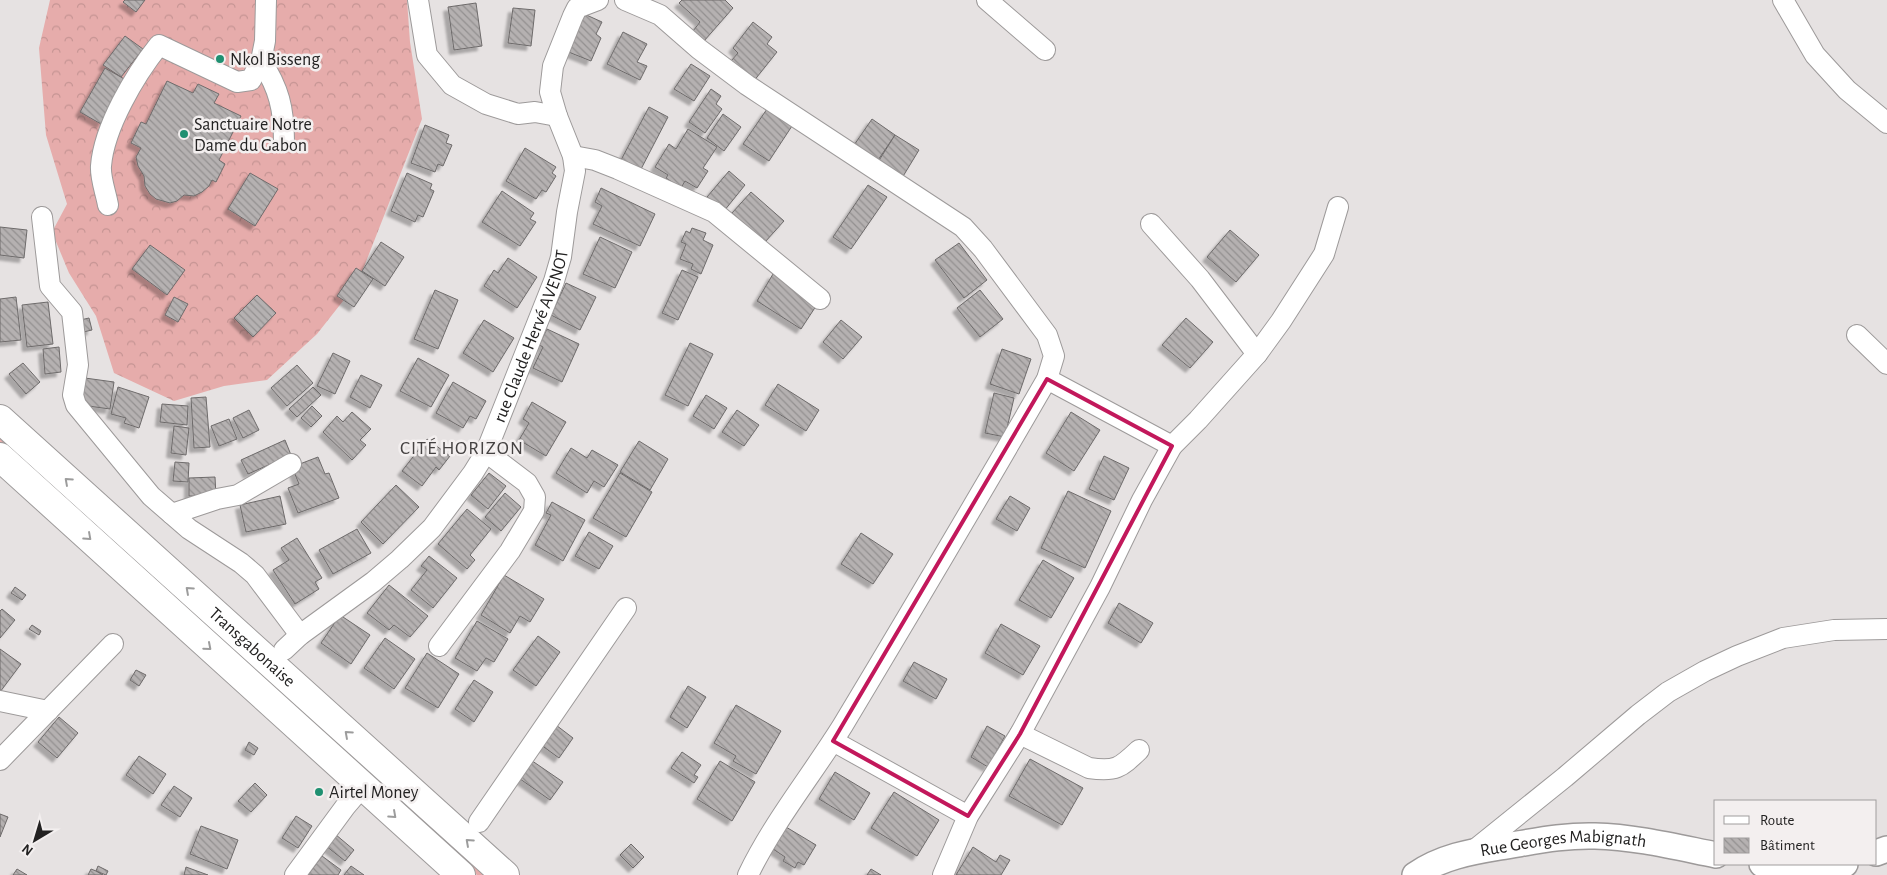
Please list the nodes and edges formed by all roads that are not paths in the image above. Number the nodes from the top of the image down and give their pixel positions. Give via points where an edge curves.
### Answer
1 (266, 0) edge
2 (418, 0) edge
3 (598, 0) edge
4 (625, 0) edge
5 (987, 0) edge
6 (1783, 0) edge
7 (1045, 50) dead end
8 (261, 61) junction
9 (558, 116) junction
10 (1887, 123) edge
11 (284, 142) dead end
12 (573, 156) junction
13 (108, 205) dead end
14 (1338, 207) dead end
15 (42, 217) dead end
16 (1152, 224) dead end
17 (820, 299) dead end
18 (1857, 335) dead end
19 (1257, 354) junction
20 (1887, 364) edge
21 (1047, 379) junction
22 (0, 419) edge
23 (1172, 446) junction
24 (486, 452) junction
25 (0, 457) edge
26 (291, 464) dead end
27 (172, 514) junction
28 (626, 608) dead end
29 (1887, 630) edge
30 (300, 635) junction
31 (113, 644) dead end
32 (439, 646) dead end
33 (284, 650) dead end
34 (0, 700) edge
35 (48, 711) junction
36 (1020, 734) junction
37 (833, 740) junction
38 (1139, 750) dead end
39 (0, 760) edge
40 (362, 787) junction
41 (968, 816) junction
42 (479, 822) dead end
43 (1473, 851) junction
44 (1714, 855) edge
45 (1770, 865) edge
46 (1840, 868) edge
47 (295, 875) edge
48 (461, 875) edge
49 (505, 875) edge
50 (748, 875) edge
51 (943, 875) edge
52 (1414, 875) edge

1 - 8 street
2 - 9 street via 427,55 452,86 486,104 518,114 535,112
3 - 9 street, rue Claude Hervé AVENOT via 577,8 553,66 550,92
4 - 21 street via 660,15 740,79 974,237 1047,335 1054,356
5 - 7 street
6 - 10 street via 1815,55 1847,90
8 - 11 street via 281,102
8 - 13 street via 250,80 237,82 159,45 142,67 108,133 101,168
9 - 12 street, rue Claude Hervé AVENOT
12 - 17 street via 618,169 714,212
12 - 24 street, rue Claude Hervé AVENOT via 575,171 554,281
14 - 19 street via 1324,254
15 - 27 street via 50,286 72,312 78,365 73,395 76,405 151,496
16 - 19 street via 1200,279
18 - 20 street
19 - 23 street
21 - 23 street
21 - 37 street
49 -> 22 highway, Transgabonaise
23 - 36 street
24 - 30 street, rue Claude Hervé AVENOT via 432,528 374,582
24 - 32 street via 527,483 534,497 534,511 510,551
25 -> 40 highway, Transgabonaise
26 - 27 street via 238,495
27 - 30 street via 255,575
28 - 42 street
29 - 43 street via 1834,630 1783,638 1705,671 1668,692 1638,715
30 - 33 street, rue Claude Hervé AVENOT
31 - 35 street
34 - 35 street
35 - 39 street
36 - 38 street via 1089,768 1101,770 1124,764
36 - 41 street
37 - 41 street
37 - 50 street via 769,835
40 - 47 street
40 -> 48 highway, Transgabonaise
41 - 51 street
43 - 44 main road, Rue Georges Mabignath via 1594,836
43 - 52 main road, Rue Georges Mabignath via 1438,861
45 - 46 main road via 1808,870

